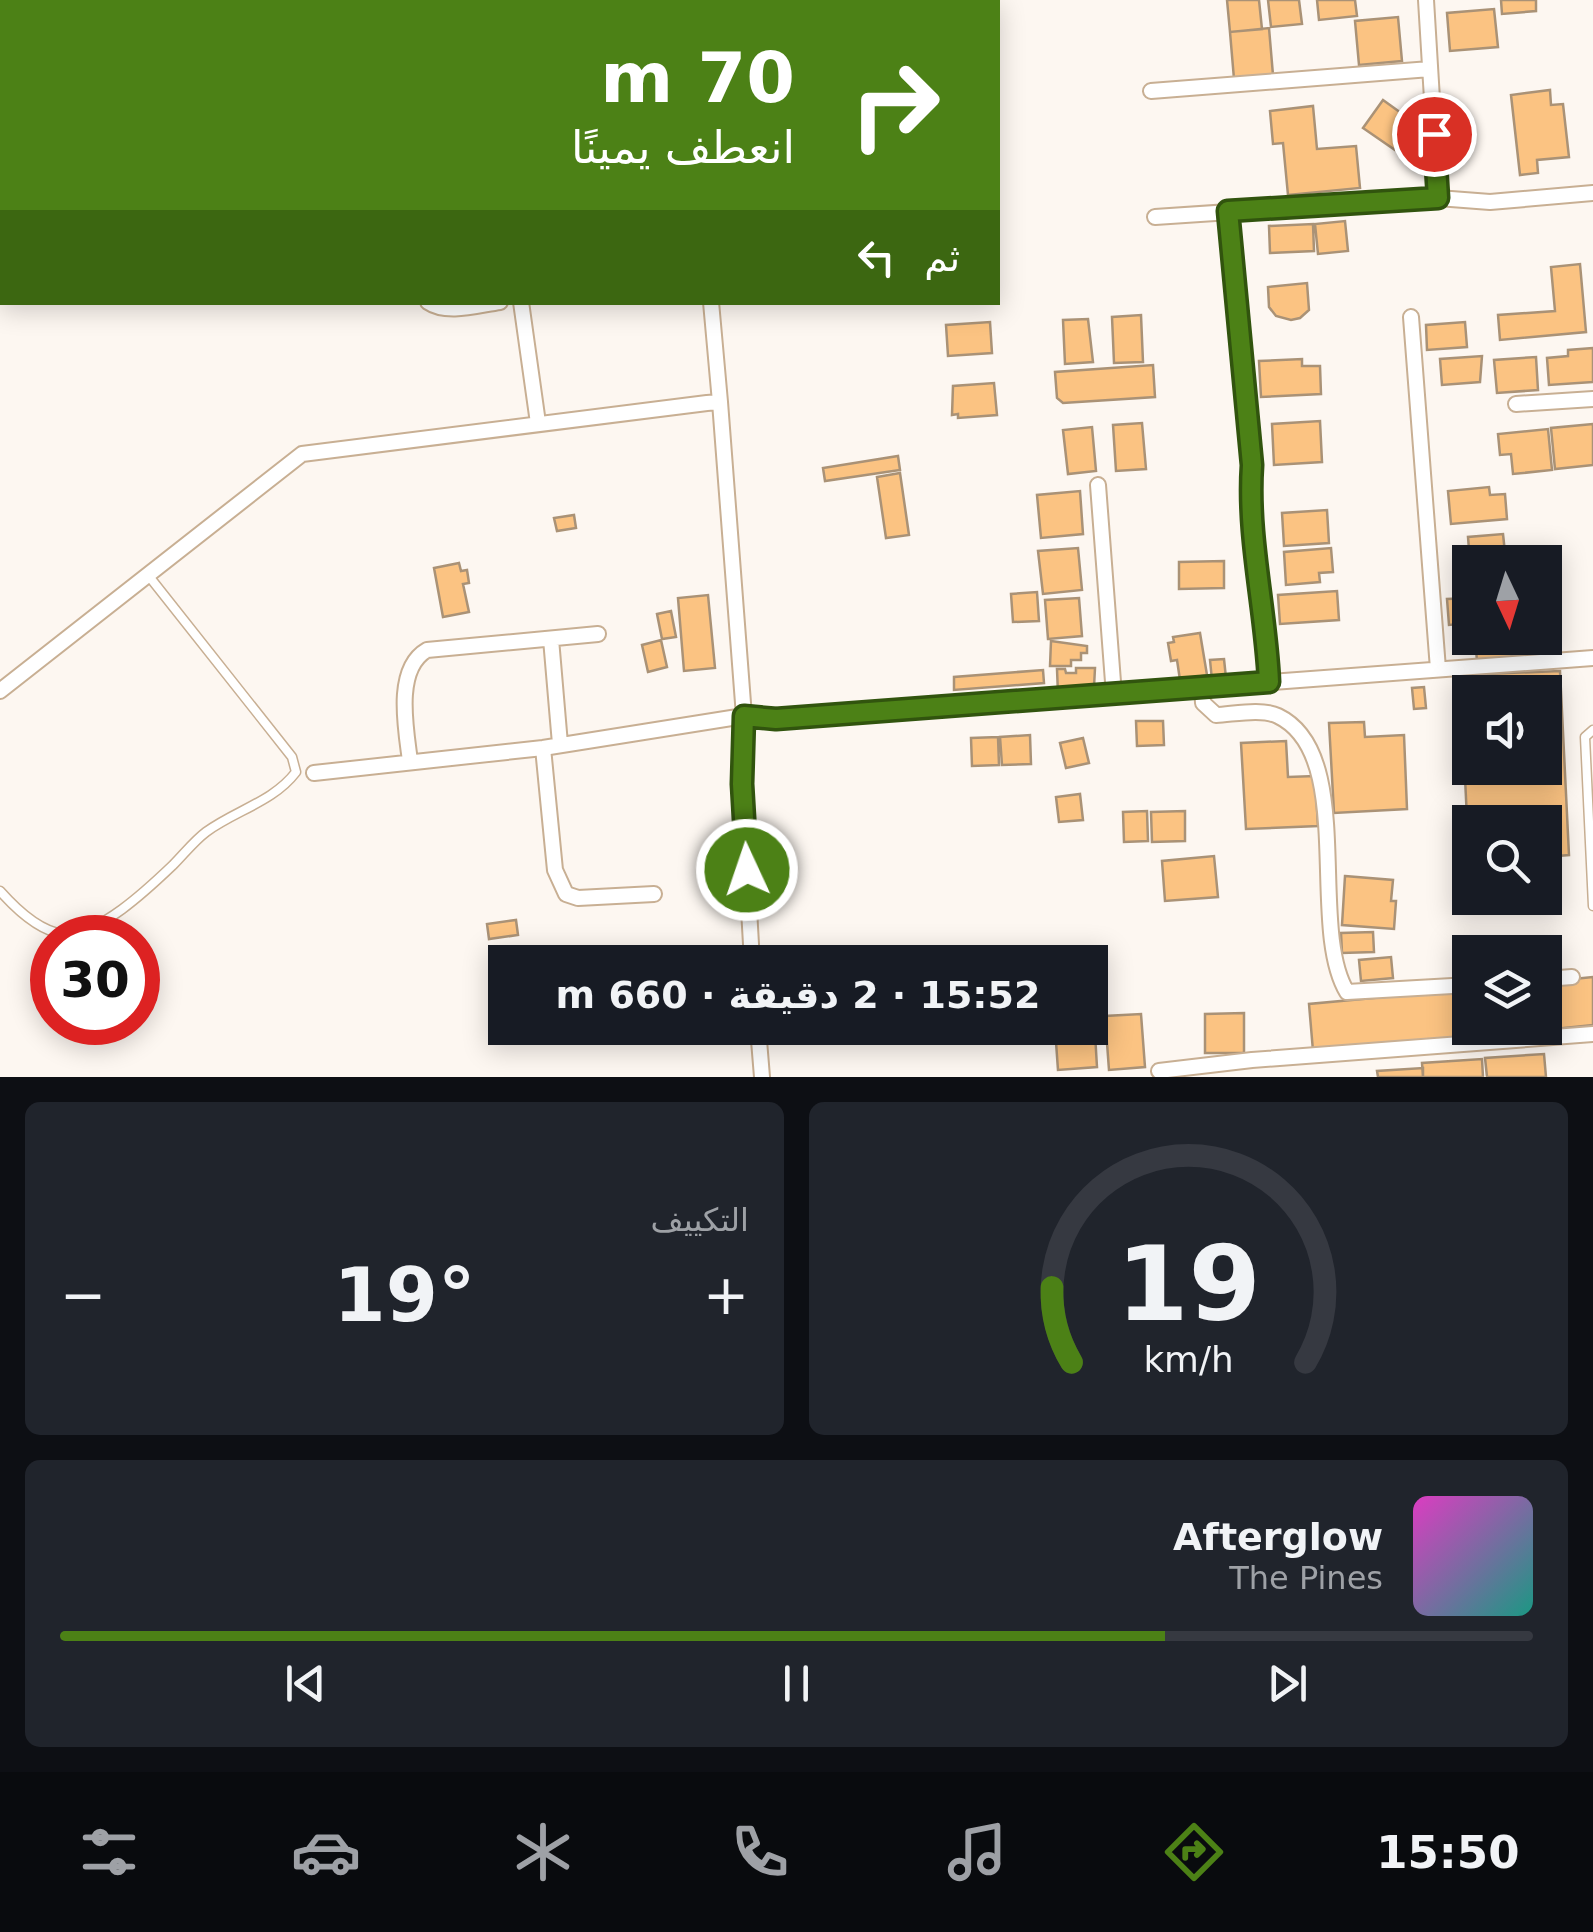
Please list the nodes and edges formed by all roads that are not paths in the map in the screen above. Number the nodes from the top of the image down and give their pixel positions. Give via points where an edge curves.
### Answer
1 (1426, 0) edge
2 (1430, 69) junction
3 (1152, 91) dead end
4 (1593, 193) edge
5 (1438, 198) junction
6 (1228, 211) junction
7 (1154, 216) dead end
8 (432, 305) edge
9 (474, 305) edge
10 (521, 305) edge
11 (712, 305) edge
12 (1411, 317) dead end
13 (1593, 399) edge
14 (720, 402) junction
15 (1516, 404) dead end
16 (538, 423) junction
17 (1098, 485) dead end
18 (148, 575) junction
19 (598, 634) dead end
20 (552, 638) junction
21 (1593, 658) edge
22 (1438, 668) junction
23 (1269, 682) junction
24 (1202, 688) junction
25 (0, 691) edge
26 (1114, 695) junction
27 (744, 716) junction
28 (1593, 730) edge
29 (560, 744) junction
30 (542, 748) junction
31 (410, 761) junction
32 (314, 773) dead end
33 (0, 891) edge
34 (654, 894) dead end
35 (1593, 906) edge
36 (751, 945) edge
37 (1562, 977) edge
38 (1572, 977) dead end
39 (1452, 986) edge
40 (1593, 1034) edge
41 (759, 1045) edge
42 (1159, 1071) dead end
43 (762, 1077) edge

1 - 2 street
2 - 3 street
2 - 5 street
4 - 5 street via 1490,202
5 - 6 street
6 - 7 street
6 - 23 street
8 - 9 street
10 - 16 street
11 - 14 street
12 - 22 street
13 - 15 street
14 - 16 street
14 - 27 street
16 - 18 street via 302,454
17 - 26 street
18 - 25 street
18 - 33 lane via 292,757 296,772 283,788 205,832 150,887 89,927 67,934 43,928
19 - 20 street
20 - 29 street
20 - 31 street via 417,656 405,699
21 - 22 street
22 - 23 street
23 - 24 street
24 - 26 street
24 - 39 street via 1203,703 1216,715 1278,716 1313,760 1325,818 1334,962 1347,992
26 - 27 street
27 - 29 street
27 - 36 street
28 - 35 lane via 1584,737
29 - 30 street
30 - 31 street
30 - 34 street via 556,870 566,894
31 - 32 street
37 - 38 street
40 - 42 street
41 - 43 street

